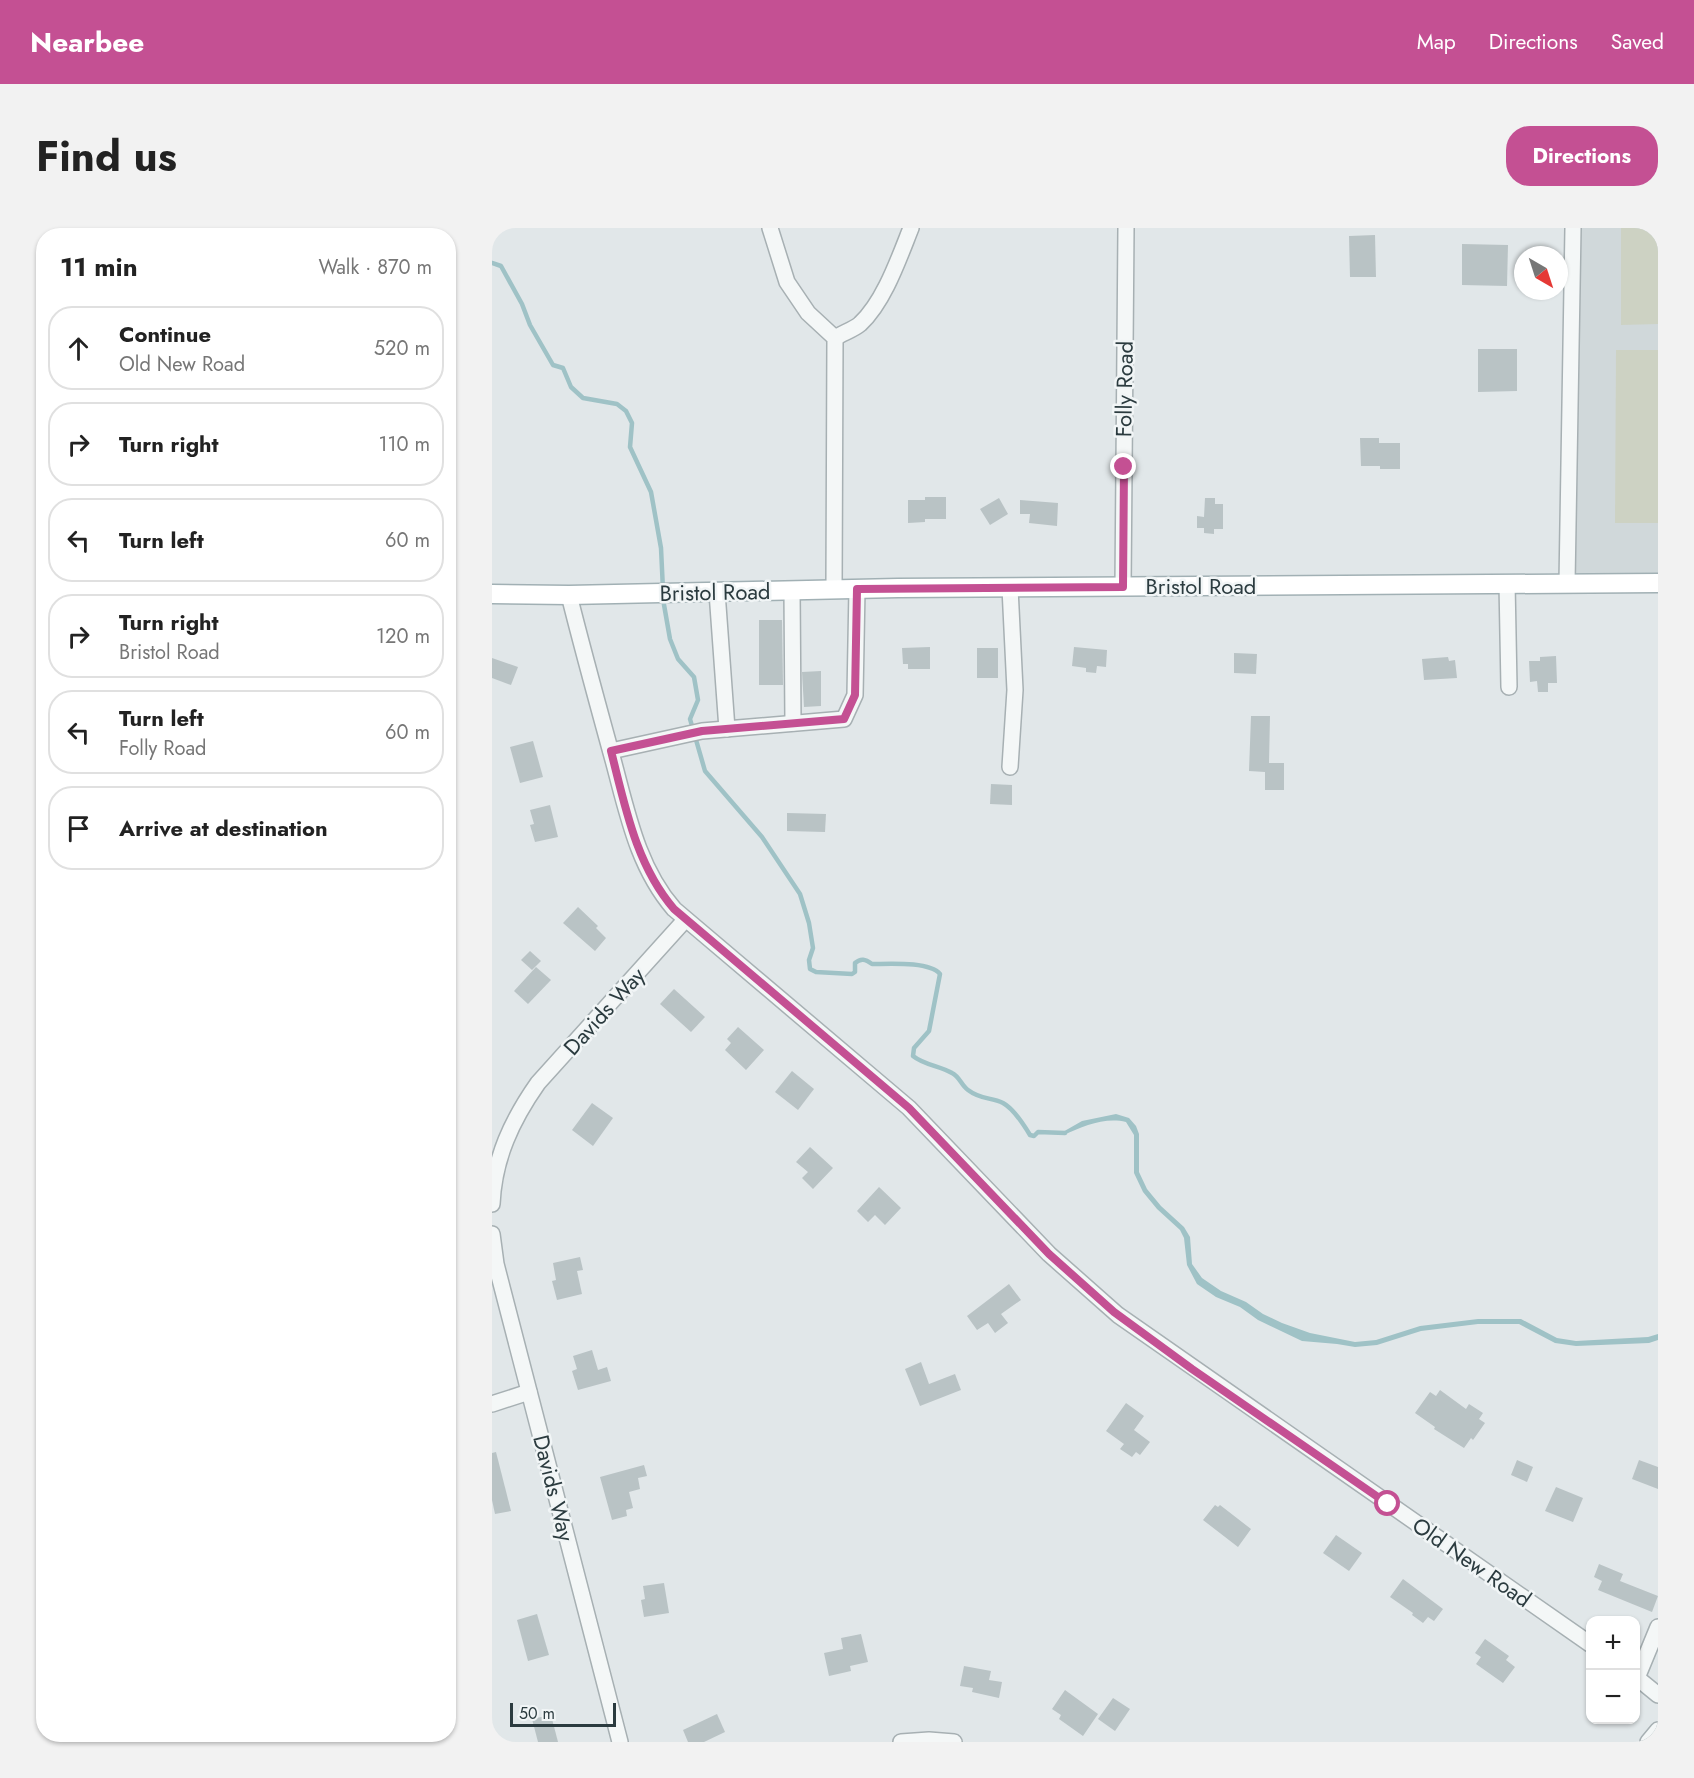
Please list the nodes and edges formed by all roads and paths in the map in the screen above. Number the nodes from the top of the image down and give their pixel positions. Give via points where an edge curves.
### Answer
1 (770, 228) edge
2 (910, 228) edge
3 (1126, 228) edge
4 (1573, 228) edge
5 (835, 338) junction
6 (1507, 583) junction
7 (1568, 583) junction
8 (1658, 583) edge
9 (1123, 587) junction
10 (1010, 588) junction
11 (834, 589) junction
12 (857, 589) junction
13 (792, 590) junction
14 (717, 592) junction
15 (492, 594) edge
16 (569, 595) junction
17 (1509, 687) dead end
18 (793, 723) junction
19 (727, 729) junction
20 (611, 751) junction
21 (1010, 767) dead end
22 (685, 920) junction
23 (492, 1204) edge
24 (492, 1234) edge
25 (529, 1392) junction
26 (492, 1404) edge
27 (1658, 1627) edge
28 (1586, 1641) edge
29 (1639, 1670) edge
30 (1640, 1681) edge
31 (1658, 1695) edge
32 (1658, 1730) edge
33 (620, 1742) edge
34 (901, 1742) edge
35 (954, 1742) edge
36 (1648, 1742) edge

1 - 5 street via 787,282 808,313
2 - 5 street via 878,300 859,324
3 - 9 street, Folly Road
4 - 7 street
5 - 11 street
6 - 7 main road, Bristol Road
6 - 9 main road, Bristol Road
6 - 17 street
7 - 8 main road, Bristol Road
9 - 10 main road, Bristol Road
10 - 12 main road, Bristol Road
10 - 21 street via 1015,690
11 - 12 main road, Bristol Road
11 - 13 main road, Bristol Road
12 - 18 street via 855,695 844,719
13 - 14 main road, Bristol Road
13 - 18 street
14 - 16 main road, Bristol Road
14 - 19 street
15 - 16 main road, Bristol Road
16 - 20 street, Old New Road
18 - 19 street
19 - 20 street via 686,733
20 - 22 street, Old New Road via 627,816 644,863 659,890
22 - 23 street, Davids Way via 538,1083 521,1107 498,1162
22 - 28 street, Old New Road via 909,1108 1049,1254 1114,1312
24 - 25 street, Davids Way
25 - 26 street
25 - 33 street, Davids Way
27 - 29 street
30 - 31 street
32 - 36 street
34 - 35 street

